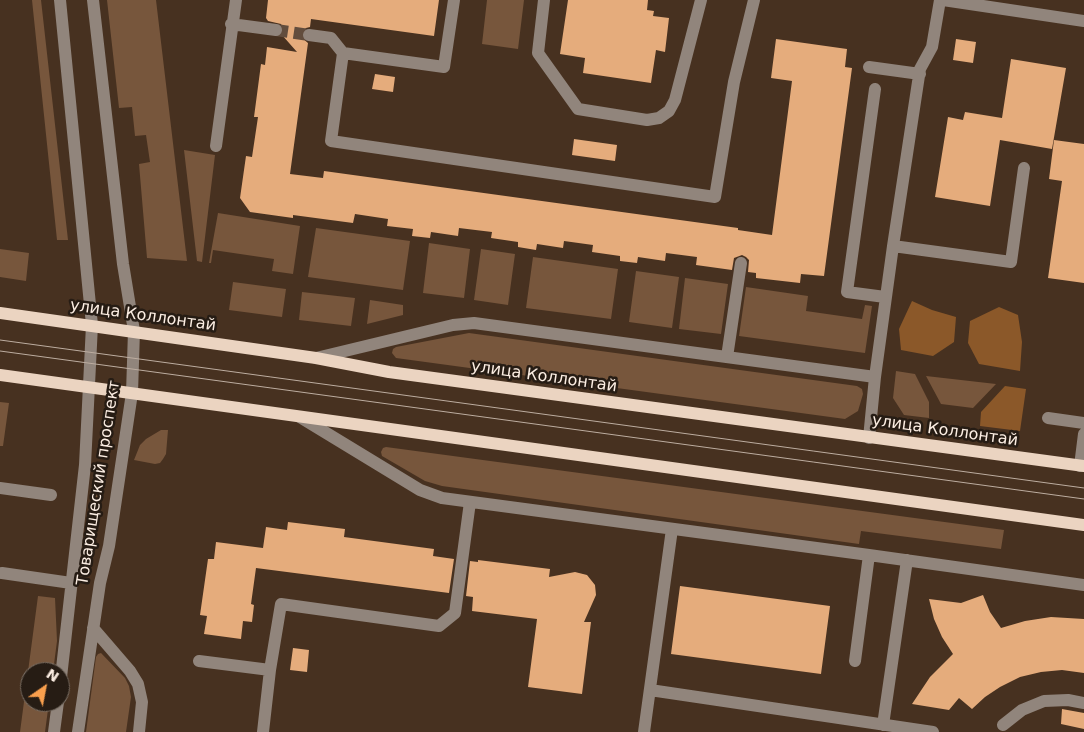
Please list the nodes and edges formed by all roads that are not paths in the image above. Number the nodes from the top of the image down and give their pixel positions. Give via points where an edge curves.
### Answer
1 (60, 0) edge
2 (93, 0) edge
3 (236, 0) edge
4 (454, 0) edge
5 (544, 0) edge
6 (701, 0) edge
7 (754, 0) edge
8 (941, 0) edge
9 (1084, 21) edge
10 (231, 24) junction
11 (276, 30) tunnel mouth
12 (309, 34) tunnel mouth
13 (343, 53) junction
14 (870, 67) dead end
15 (920, 74) junction
16 (875, 89) dead end
17 (216, 146) dead end
18 (1024, 168) dead end
19 (893, 246) junction
20 (741, 263) dead end
21 (885, 297) junction
22 (0, 313) edge
23 (92, 326) junction
24 (134, 331) junction
25 (727, 356) junction
26 (316, 358) junction
27 (0, 375) edge
28 (875, 377) junction
29 (88, 388) junction
30 (132, 393) junction
31 (300, 417) junction
32 (1048, 418) dead end
33 (1084, 423) edge
34 (1084, 434) edge
35 (869, 438) junction
36 (1082, 466) edge
37 (0, 488) edge
38 (51, 495) dead end
39 (470, 502) junction
40 (1084, 525) edge
41 (672, 529) junction
42 (869, 554) junction
43 (907, 560) junction
44 (2, 573) dead end
45 (71, 583) junction
46 (1084, 585) edge
47 (94, 628) junction
48 (199, 661) dead end
49 (856, 661) dead end
50 (63, 662) edge
51 (270, 670) junction
52 (650, 690) junction
53 (1084, 703) edge
54 (57, 712) edge
55 (883, 725) junction
56 (1003, 725) dead end
57 (143, 731) edge
58 (54, 732) edge
59 (78, 732) edge
60 (263, 732) edge
61 (644, 732) edge
62 (933, 732) edge

1 - 23 street, Товарищеский проспект
2 - 24 street, Товарищеский проспект via 123,264
3 - 10 street
4 - 13 street via 444,67
5 - 6 street via 538,53 578,109 647,120 660,118 675,100
7 - 13 street via 734,82 716,197 331,141
8 - 9 street
8 - 15 street via 932,47
10 - 11 street
10 - 17 street
12 - 13 street via 331,38
14 - 15 street
15 - 19 street
16 - 21 street via 846,292
18 - 19 street via 1011,262
19 - 21 street
20 - 25 street
21 - 28 street
22 - 23 main road, улица Коллонтай
23 - 24 main road, улица Коллонтай
23 - 29 street, Товарищеский проспект
24 - 26 main road, улица Коллонтай
24 - 30 street, Товарищеский проспект
25 - 26 street via 462,323
25 - 28 street
26 - 35 main road, улица Коллонтай via 389,372
27 - 29 main road
28 - 35 street
29 - 30 main road
29 - 45 street, Товарищеский проспект via 85,465
30 - 31 main road
30 - 47 street, Товарищеский проспект
31 - 39 street via 430,495
31 - 40 main road
32 - 33 street
34 - 36 street
35 - 36 main road, улица Коллонтай
37 - 38 street
39 - 41 street
39 - 51 street via 455,613 440,626 282,604
41 - 42 street
41 - 52 street
42 - 43 street
42 - 49 street
43 - 46 street
43 - 55 street
44 - 45 street
45 - 50 street, Товарищеский проспект
47 - 57 street via 138,684
47 - 59 street, Товарищеский проспект
48 - 51 street
51 - 60 street
52 - 55 street
52 - 61 street
53 - 56 street via 1044,701 1022,710
54 - 58 street
55 - 62 street

